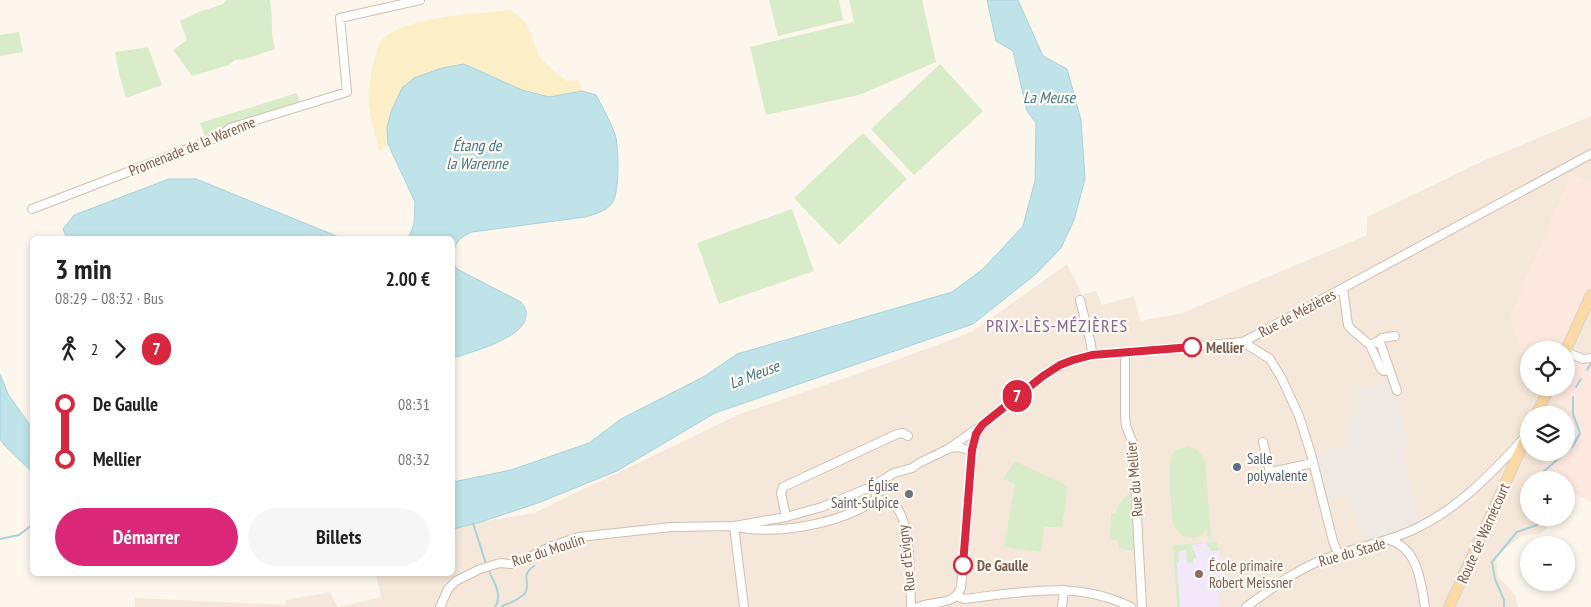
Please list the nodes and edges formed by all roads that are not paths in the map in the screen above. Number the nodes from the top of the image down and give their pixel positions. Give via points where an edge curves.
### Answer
1 (420, 0) edge
2 (1591, 154) edge
3 (32, 209) dead end
4 (1343, 288) junction
5 (1591, 295) edge
6 (1080, 300) dead end
7 (1395, 336) dead end
8 (1570, 341) edge
9 (1243, 342) junction
10 (1373, 344) junction
11 (1126, 352) junction
12 (1092, 355) junction
13 (1575, 355) edge
14 (1591, 358) edge
15 (1397, 391) dead end
16 (982, 425) junction
17 (908, 436) dead end
18 (1520, 441) edge
19 (958, 442) junction
20 (1263, 442) dead end
21 (973, 445) junction
22 (948, 449) junction
23 (1520, 451) edge
24 (1313, 463) junction
25 (872, 486) junction
26 (878, 498) junction
27 (786, 517) junction
28 (734, 526) junction
29 (1388, 540) junction
30 (1338, 554) junction
31 (1064, 590) junction
32 (956, 596) junction
33 (440, 607) edge
34 (744, 607) edge
35 (911, 607) edge
36 (918, 607) edge
37 (1062, 607) edge
38 (1131, 607) edge
39 (1142, 607) edge
40 (1246, 607) edge
41 (1425, 607) edge
42 (1449, 607) edge

1 - 3 street, Promenade de la Warenne via 340,18 348,92 230,128 221,136
2 - 4 street, Rue de Mézières
4 - 9 street, Rue de Mézières
4 - 10 street via 1350,329
5 - 8 main road
6 - 12 street
7 - 10 street via 1382,338
9 - 11 street, Rue de Mézières
9 - 24 street via 1270,360 1282,380
10 - 15 street via 1381,345
11 - 12 street, Rue de Mézières
11 - 39 street, Rue du Mellier via 1124,416 1133,443
12 - 16 street, Rue de Mézières via 1050,371
13 - 14 street
16 - 19 street, Rue du Moulin
16 - 21 street, Rue de Mézières
17 - 27 street via 897,434 783,487
18 - 29 street via 1469,493 1446,511 1419,528
19 - 21 street
19 - 22 street, Rue du Moulin
20 - 24 street via 1270,472
21 - 22 street, Rue du Moulin
21 - 32 street via 962,580
22 - 25 street, Rue du Moulin
23 - 42 main road, Route de Warnécourt
24 - 30 street
25 - 26 street
25 - 27 street, Rue du Moulin via 831,504
26 - 28 street, Rue du Moulin via 862,509 810,525 747,530
26 - 35 street, Rue d'Evigny via 892,504 903,519
27 - 28 street, Rue du Moulin
28 - 33 street, Rue du Moulin via 671,527 579,538 511,564 500,562 456,580
28 - 34 street
29 - 30 street, Rue du Stade
29 - 41 street, Rue du Stade via 1398,543 1416,565
30 - 40 street, Rue du Stade via 1296,572
31 - 32 street via 964,599
31 - 37 street
31 - 38 street via 1101,594
32 - 36 street via 948,601

